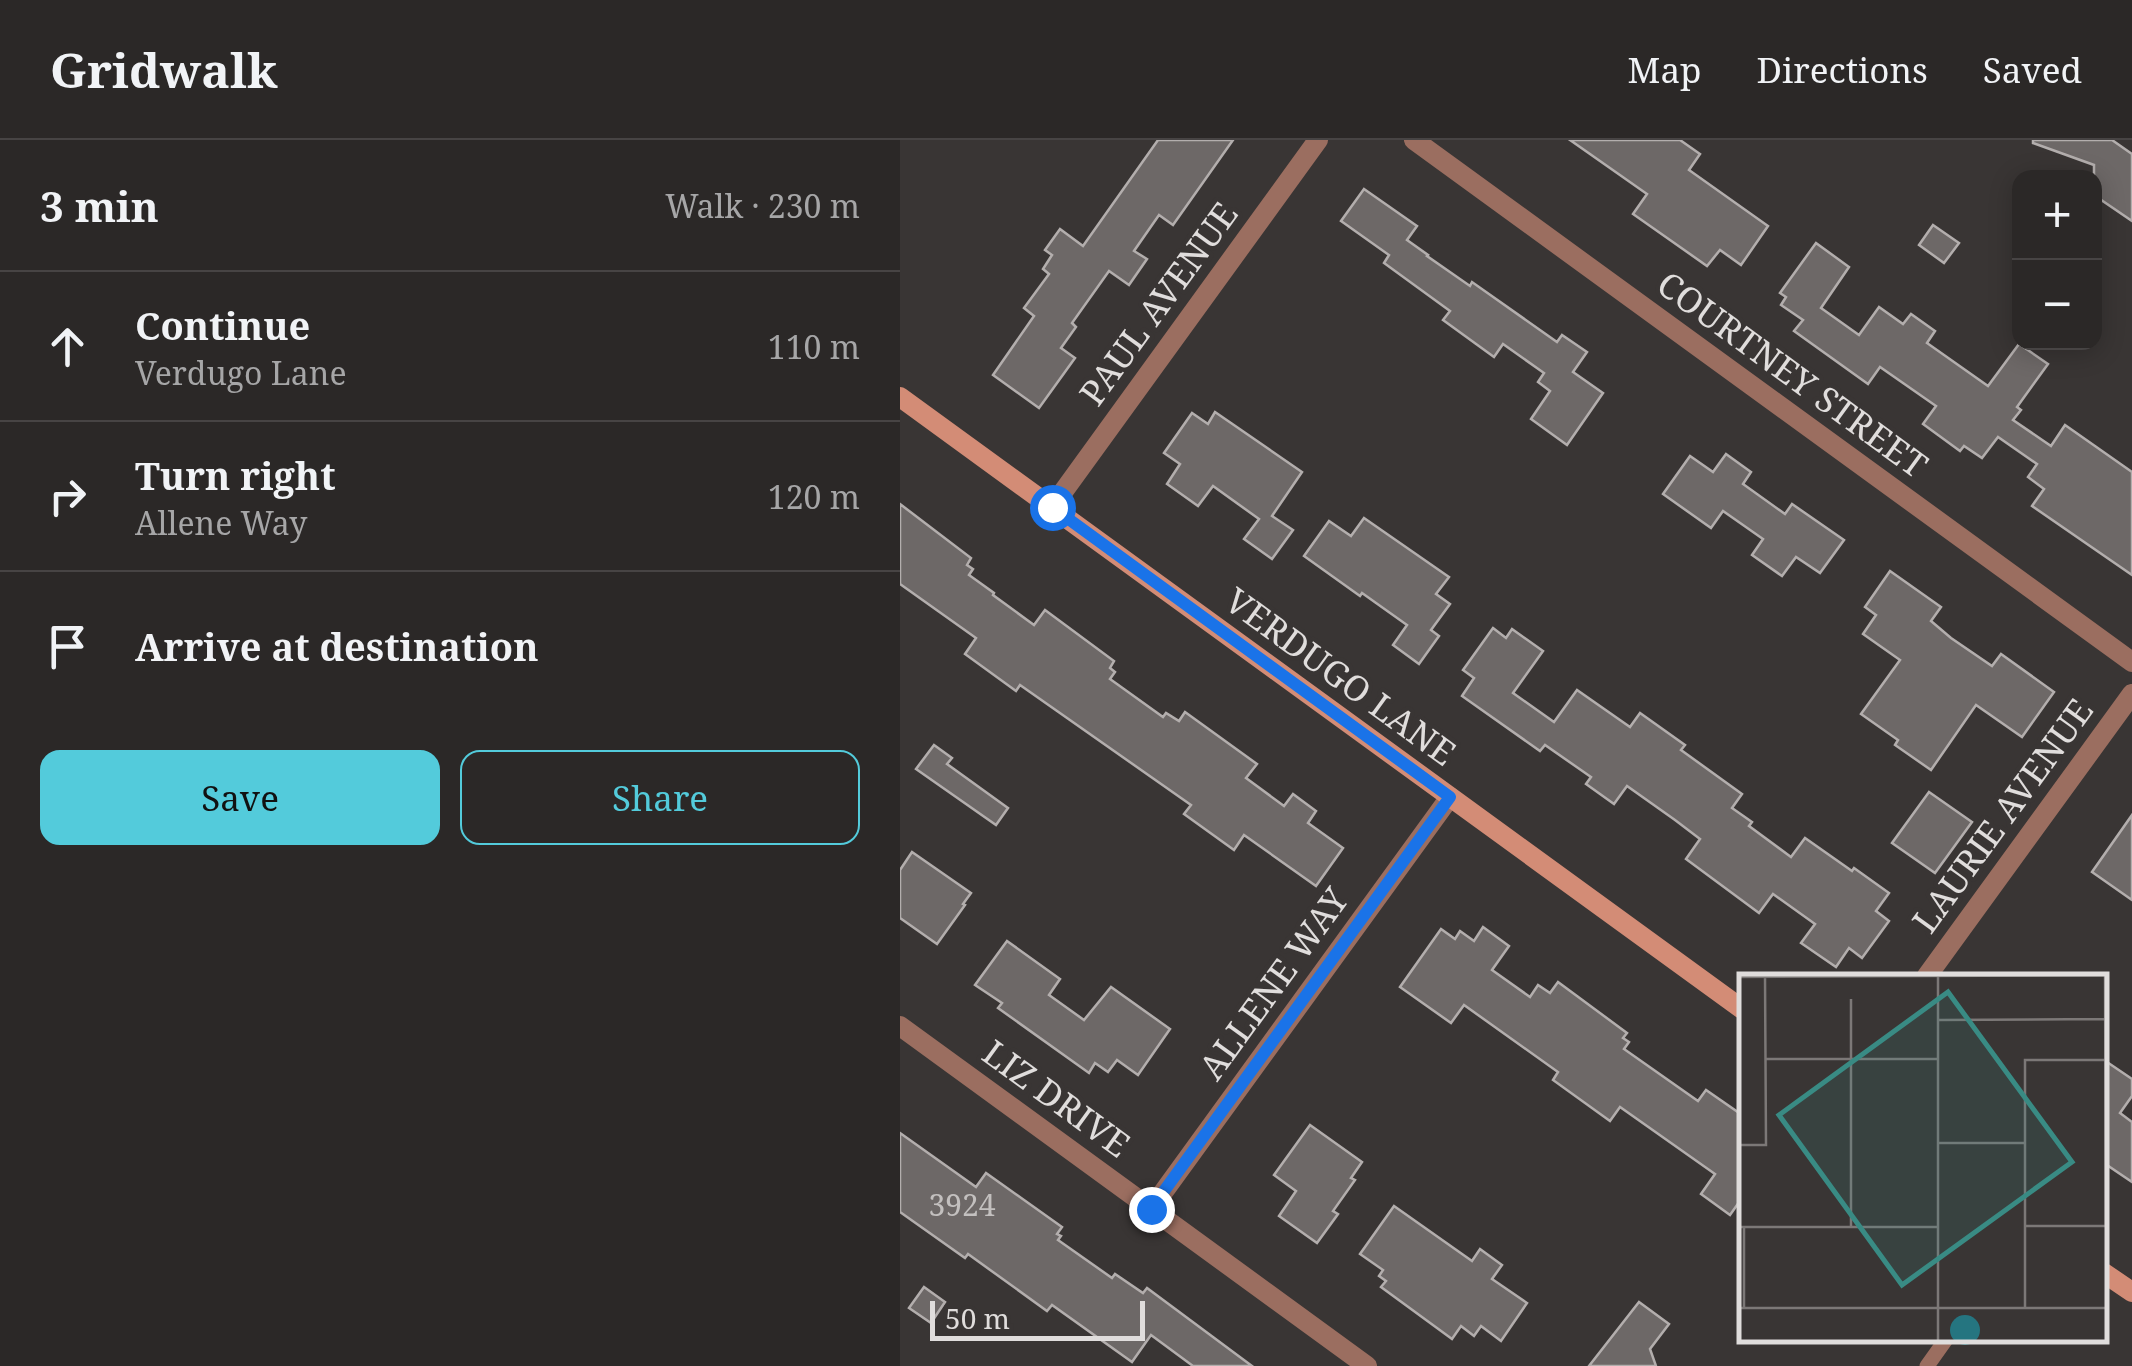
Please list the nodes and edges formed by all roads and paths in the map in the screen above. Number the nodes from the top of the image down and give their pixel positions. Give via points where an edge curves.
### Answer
1 (1318, 140) edge
2 (1414, 140) edge
3 (900, 396) edge
4 (1052, 507) junction
5 (2132, 662) edge
6 (2132, 694) edge
7 (1450, 797) junction
8 (1929, 974) edge
9 (1739, 1007) edge
10 (900, 1026) edge
11 (1151, 1209) junction
12 (2107, 1275) edge
13 (2132, 1292) edge
14 (1945, 1341) edge
15 (1367, 1366) edge
16 (1927, 1366) edge

1 - 4 street, PAUL AVENUE
2 - 5 street, COURTNEY STREET
3 - 4 street, VERDUGO LANE
4 - 7 street, VERDUGO LANE
6 - 8 street, LAURIE AVENUE
7 - 9 street, VERDUGO LANE
7 - 11 street, ALLENE WAY
10 - 11 street, LIZ DRIVE
11 - 15 street, LIZ DRIVE
12 - 13 street
14 - 16 lane

